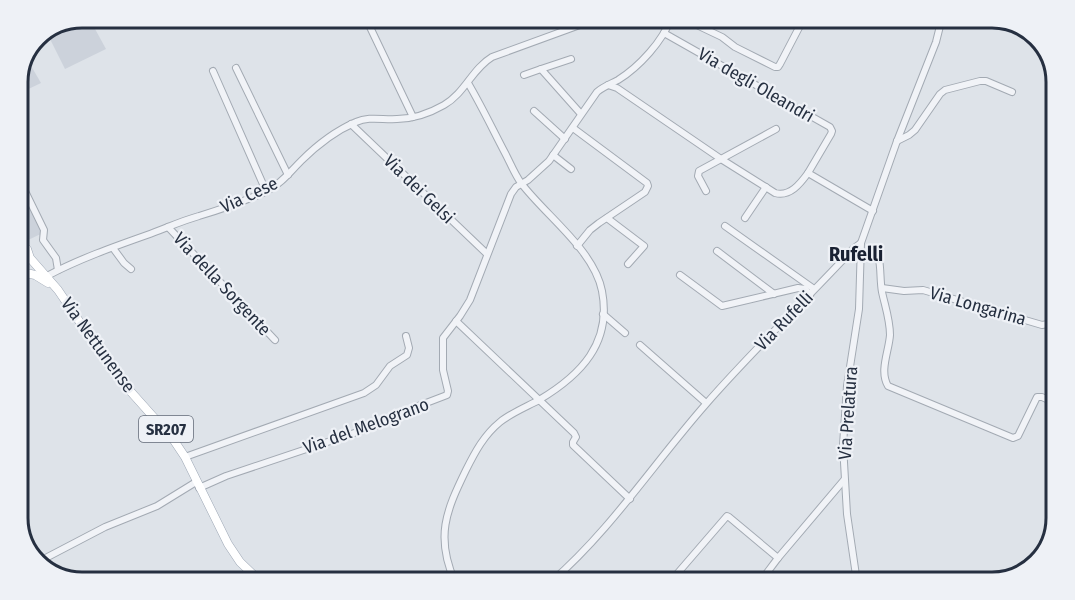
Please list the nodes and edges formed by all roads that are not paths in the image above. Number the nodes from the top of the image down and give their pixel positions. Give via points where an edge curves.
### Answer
1 (370, 28) edge
2 (571, 28) edge
3 (666, 28) edge
4 (702, 28) edge
5 (799, 28) edge
6 (940, 28) edge
7 (664, 33) junction
8 (572, 59) dead end
9 (236, 68) dead end
10 (541, 69) junction
11 (213, 71) dead end
12 (524, 75) dead end
13 (616, 81) junction
14 (468, 83) junction
15 (608, 84) junction
16 (1012, 92) dead end
17 (626, 95) junction
18 (534, 111) dead end
19 (581, 114) junction
20 (413, 117) junction
21 (351, 124) junction
22 (573, 128) junction
23 (776, 129) dead end
24 (565, 140) junction
25 (897, 141) junction
26 (554, 155) junction
27 (722, 159) junction
28 (571, 169) dead end
29 (808, 173) junction
30 (288, 175) junction
31 (522, 183) junction
32 (766, 187) junction
33 (267, 191) junction
34 (706, 191) dead end
35 (29, 199) edge
36 (873, 211) junction
37 (607, 218) junction
38 (745, 218) dead end
39 (725, 226) dead end
40 (168, 227) junction
41 (861, 243) junction
42 (577, 246) junction
43 (113, 248) junction
44 (717, 251) dead end
45 (487, 254) junction
46 (29, 255) edge
47 (861, 255) junction
48 (30, 258) junction
49 (628, 264) dead end
50 (29, 265) edge
51 (131, 269) dead end
52 (58, 270) junction
53 (29, 274) edge
54 (680, 275) dead end
55 (46, 276) junction
56 (55, 286) junction
57 (882, 288) junction
58 (812, 292) junction
59 (774, 294) junction
60 (603, 314) junction
61 (456, 321) junction
62 (1046, 325) edge
63 (625, 333) dead end
64 (406, 336) dead end
65 (275, 340) dead end
66 (640, 345) dead end
67 (1046, 399) edge
68 (539, 400) junction
69 (706, 403) junction
70 (184, 457) junction
71 (844, 480) junction
72 (198, 485) junction
73 (630, 499) junction
74 (46, 558) edge
75 (778, 558) junction
76 (250, 572) edge
77 (452, 572) edge
78 (561, 572) edge
79 (679, 572) edge
80 (768, 572) edge
81 (855, 572) edge

1 - 20 street
2 - 14 street, Via Cese via 494,56 480,66
3 - 7 street
4 - 5 street via 775,67
6 - 25 street, Via Rufelli
7 - 13 street via 642,61
7 - 29 street, Via degli Oleandri via 831,129
8 - 10 street
9 - 30 street
10 - 12 street
10 - 19 street
11 - 33 street
13 - 15 street
13 - 17 street
14 - 20 street, Via Cese via 444,105
14 - 31 street
15 - 17 street
15 - 19 street, Via del Melograno
16 - 25 street via 982,81 945,90 913,132
17 - 27 street
18 - 24 street
19 - 22 street, Via del Melograno
20 - 21 street, Via Cese via 366,119
21 - 30 street, Via Cese via 323,141
21 - 45 street, Via dei Gelsi
22 - 24 street, Via del Melograno
22 - 37 street via 648,184 645,192
23 - 27 street
24 - 26 street, Via del Melograno
25 - 36 street, Via Rufelli
26 - 28 street
26 - 31 street, Via del Melograno
27 - 32 street
27 - 34 street via 698,172
29 - 32 street via 784,194
29 - 36 street
30 - 33 street, Via Cese
31 - 42 street
31 - 45 street, Via del Melograno via 511,194
32 - 38 street
33 - 40 street, Via Cese
35 - 52 street
36 - 41 street, Via Rufelli
37 - 42 street
37 - 49 street via 644,246
39 - 58 street
40 - 43 street, Via Cese
40 - 65 street, Via della Sorgente
41 - 47 street, Via Prelatura
41 - 58 street, Via Rufelli
42 - 60 street via 597,275
43 - 51 street
43 - 52 street, Via Cese
44 - 59 street
45 - 61 street, Via del Melograno via 470,300
46 - 48 main road, Via Nettunense / SR207
47 - 57 street via 877,255
47 - 71 street, Via Prelatura via 858,319 845,406
48 - 50 main road, Via Nettunense
48 - 55 main road, Via Nettunense / SR207
52 - 55 street, Via Cese
53 - 56 main road, Via Nettunense
54 - 59 street via 722,306
55 - 56 main road, Via Nettunense / SR207
56 - 70 main road, Via Nettunense / SR207 via 111,369 166,430
57 - 62 street, Via Longarina via 923,290
57 - 67 street via 890,326 885,373 888,386 1013,438 1018,436 1037,397
58 - 59 street via 798,288
58 - 69 street, Via Rufelli
60 - 63 street
60 - 68 street via 597,341 586,362 570,379
61 - 68 street
61 - 72 street, Via del Melograno via 442,340 446,396 396,418
64 - 70 street via 406,355 364,393
66 - 69 street
68 - 73 street via 575,434 574,446
68 - 77 street via 491,430 456,490 444,534
69 - 73 street, Via Rufelli
70 - 72 main road, Via Nettunense / SR207
71 - 75 street
71 - 81 street, Via Prelatura
72 - 74 street
72 - 76 main road, Via Nettunense / SR207 via 228,544
73 - 78 street, Via Rufelli
75 - 79 street via 727,516
75 - 80 street

